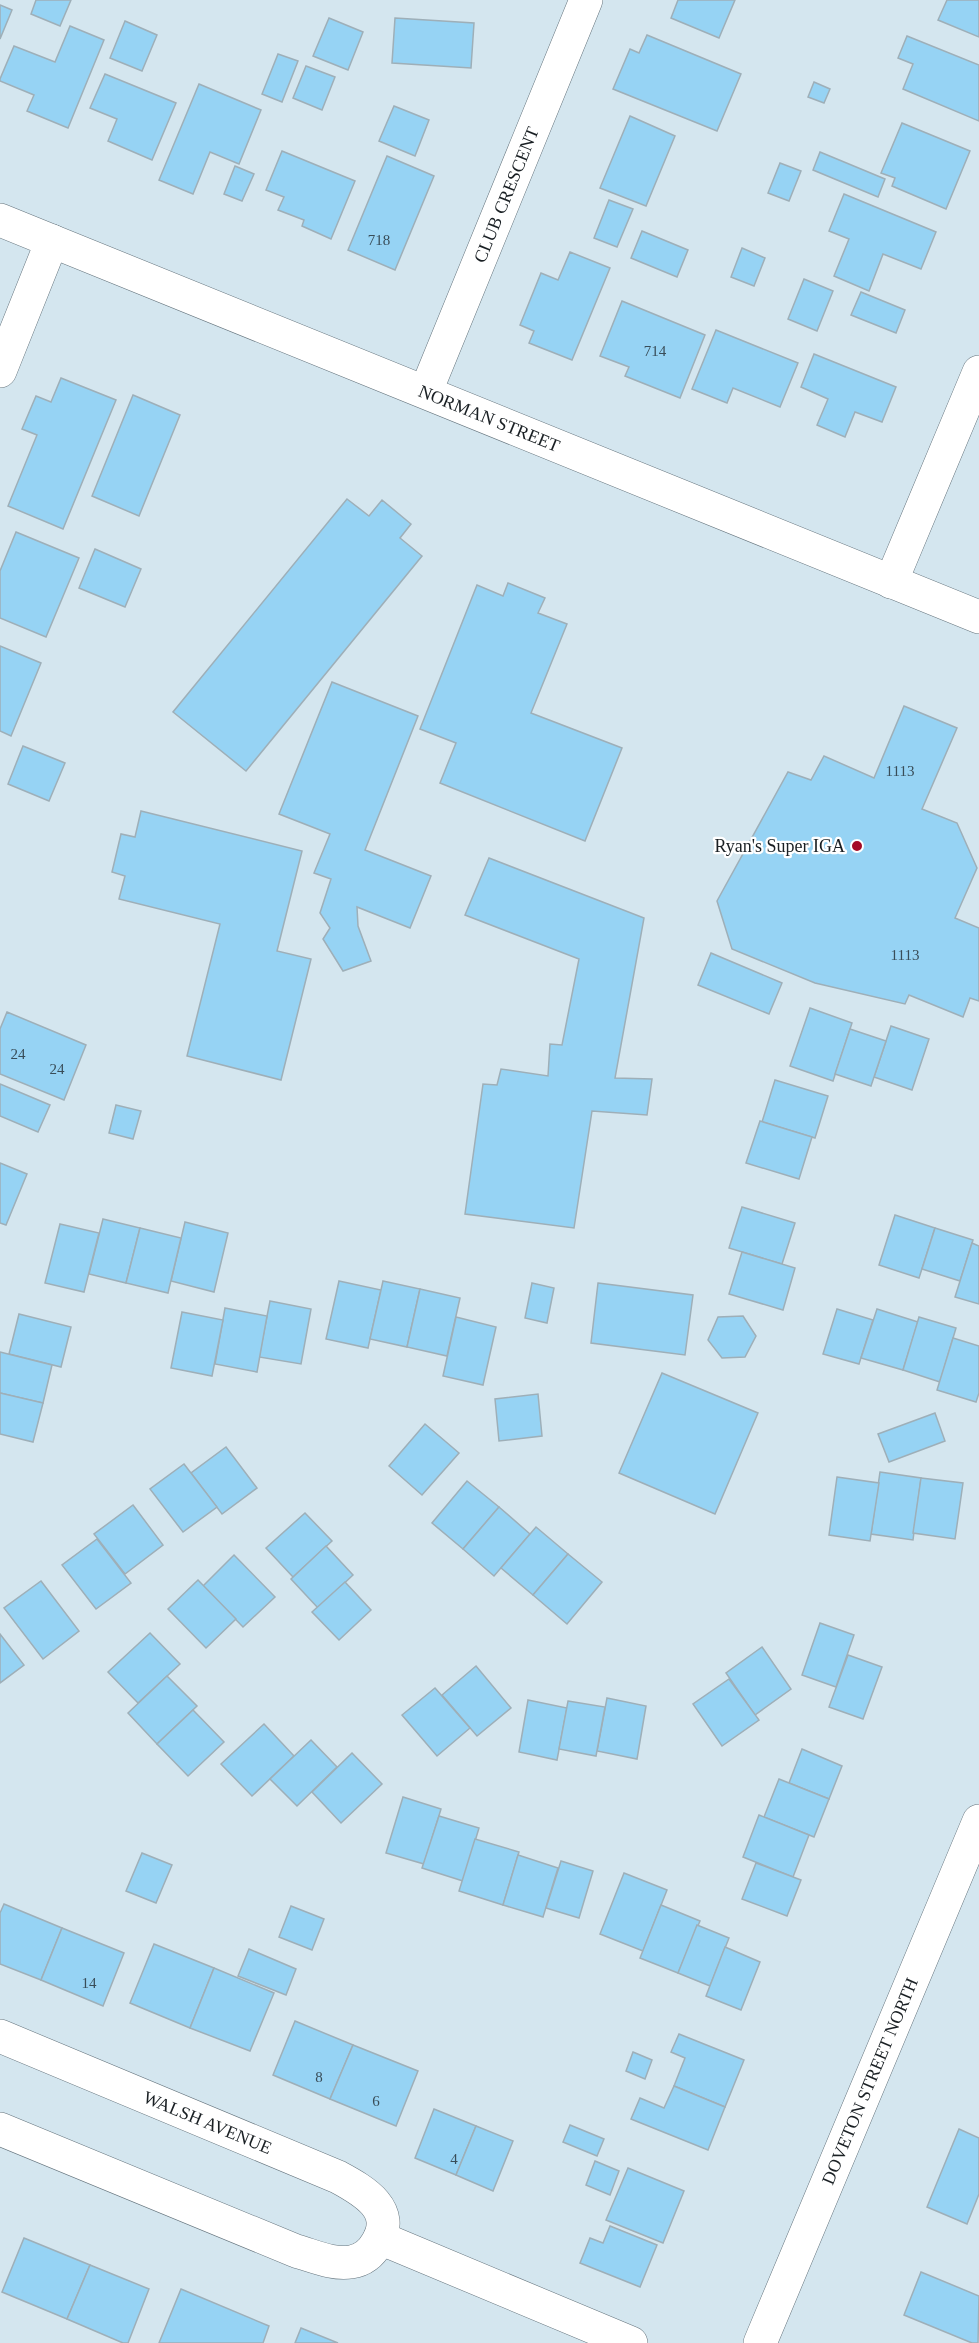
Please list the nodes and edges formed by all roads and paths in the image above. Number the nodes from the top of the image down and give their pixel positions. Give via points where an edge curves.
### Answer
1 (586, 0) edge
2 (0, 220) edge
3 (52, 241) junction
4 (0, 371) edge
5 (979, 372) edge
6 (426, 391) junction
7 (891, 582) junction
8 (979, 617) edge
9 (979, 1821) edge
10 (0, 2036) edge
11 (0, 2129) edge
12 (380, 2238) junction
13 (631, 2343) edge
14 (760, 2343) edge

1 - 6 street, CLUB CRESCENT
2 - 3 street, NORMAN STREET
3 - 4 street
3 - 6 street, NORMAN STREET
5 - 7 street
6 - 7 street, NORMAN STREET
7 - 8 street, NORMAN STREET
9 - 14 street, DOVETON STREET NORTH
10 - 12 street, WALSH AVENUE via 338,2177 376,2204 382,2218
11 - 12 street via 323,2259 358,2260
12 - 13 street

